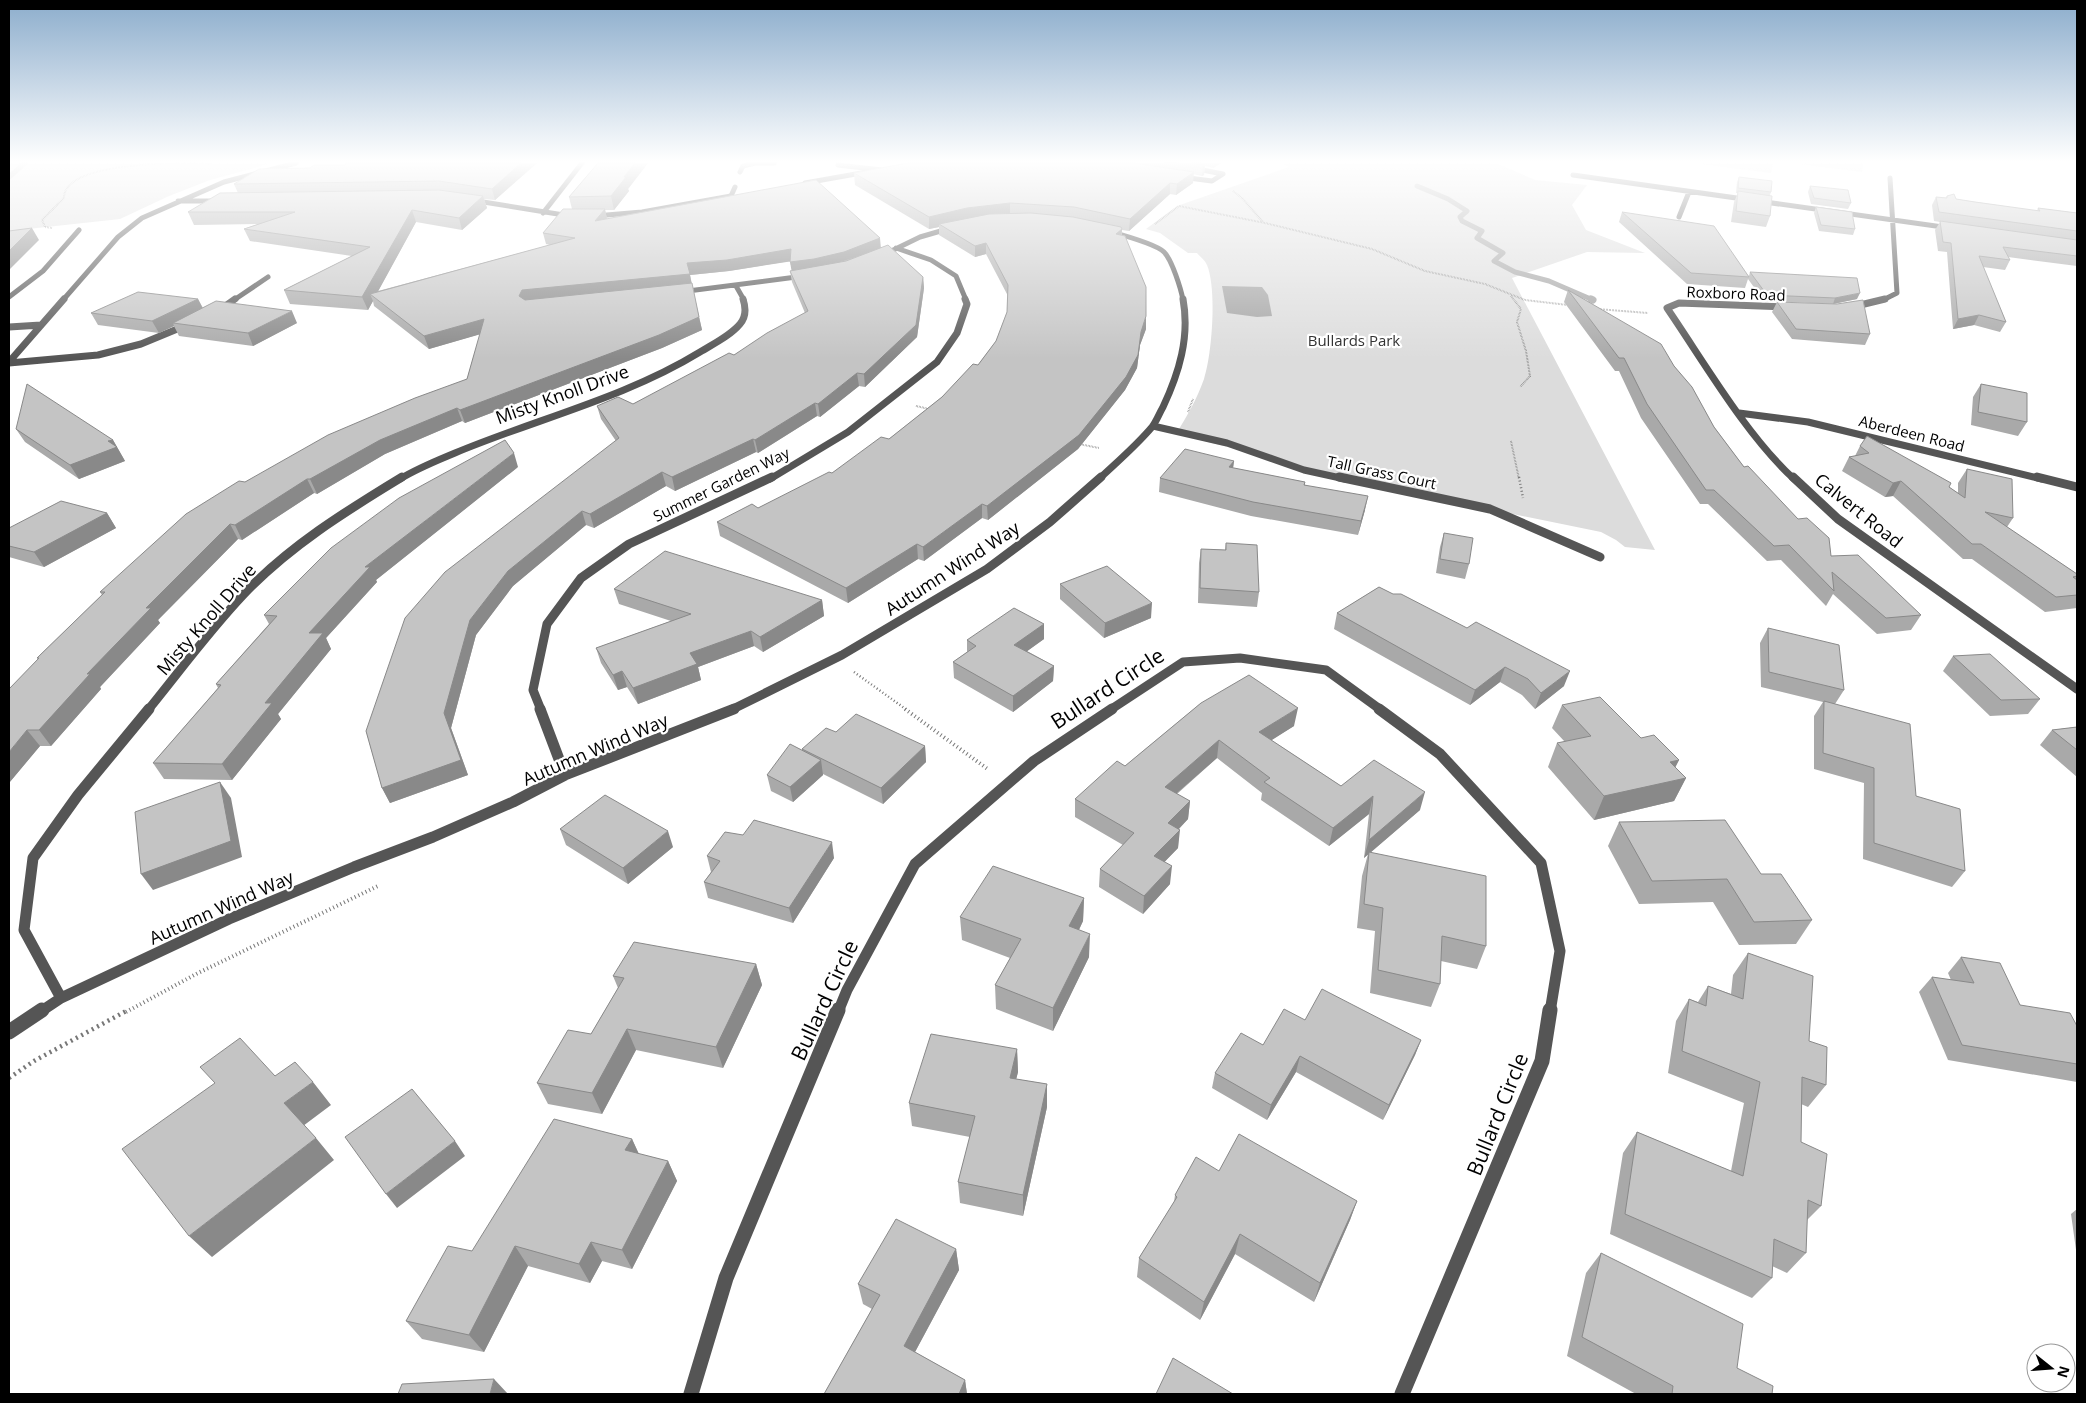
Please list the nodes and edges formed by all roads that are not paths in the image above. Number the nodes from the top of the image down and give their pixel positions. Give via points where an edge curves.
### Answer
1 (129, 228) edge
2 (949, 228) edge
3 (1893, 228) edge
4 (1949, 228) edge
5 (1103, 229) edge
6 (78, 230) dead end
7 (1959, 230) edge
8 (896, 248) junction
9 (871, 261) edge
10 (809, 275) edge
11 (268, 277) dead end
12 (736, 286) junction
13 (672, 293) edge
14 (9, 297) edge
15 (1794, 307) edge
16 (1667, 308) joint
17 (1846, 308) edge
18 (212, 313) edge
19 (194, 322) edge
20 (41, 325) junction
21 (9, 326) edge
22 (9, 362) edge
23 (1739, 413) junction
24 (1154, 426) junction
25 (2077, 487) edge
26 (1600, 557) dead end
27 (2077, 689) edge
28 (565, 775) junction
29 (61, 998) junction
30 (9, 1032) edge
31 (691, 1394) edge
32 (1402, 1394) edge

1 - 20 street
2 - 8 street
3 - 17 street via 1897,293 1882,302
4 - 7 street
5 - 24 street, Autumn Wind Way via 1130,236 1164,252 1180,285 1186,315 1183,349 1176,380
6 - 14 street via 43,271
8 - 9 street
8 - 28 street, Summer Garden Way via 931,260 956,276 967,304 956,333 937,362 848,432 771,478 629,544 581,578 547,624 533,690
10 - 12 street
11 - 18 street
12 - 13 street
12 - 29 street, Misty Knoll Drive via 746,309 741,323 727,336 685,361 630,387 488,439 414,472 344,512 285,557 243,595 78,795 33,858 24,930
15 - 16 street, Roxboro Road via 1679,303
16 - 23 street, Calvert Road
19 - 22 street via 141,344 98,355
20 - 21 street
20 - 22 street
23 - 25 street, Aberdeen Road via 1808,422
23 - 27 street, Calvert Road via 1778,464 1838,519
24 - 26 street, Tall Grass Court via 1227,443 1304,470 1490,509
24 - 28 street, Autumn Wind Way via 1050,522 987,569 924,609 836,659 724,714
28 - 29 street, Autumn Wind Way via 433,837 229,919
29 - 30 street, Autumn Wind Way
31 - 32 street, Bullard Circle via 726,1278 847,990 915,864 1034,761 1183,662 1240,658 1326,670 1440,754 1541,863 1560,951 1542,1061

